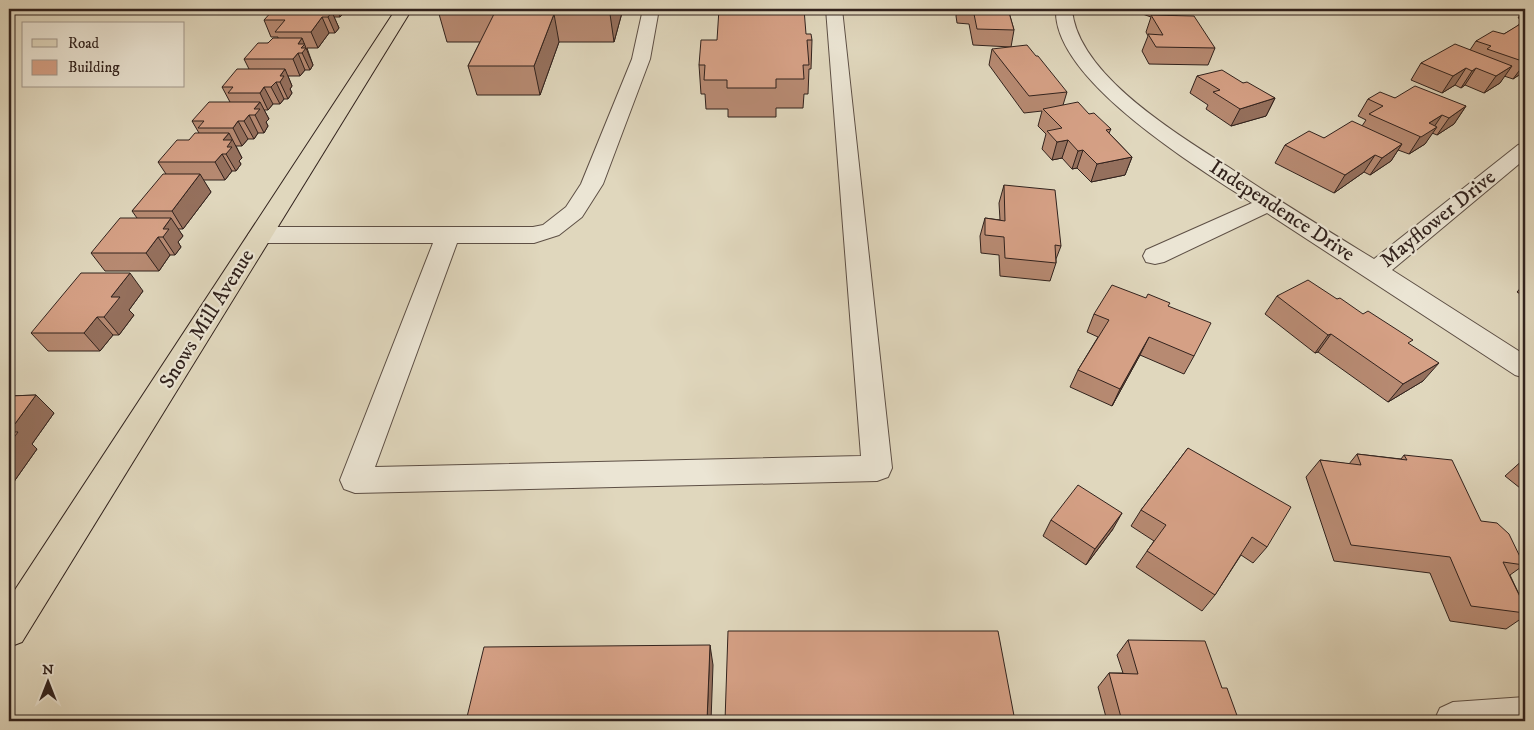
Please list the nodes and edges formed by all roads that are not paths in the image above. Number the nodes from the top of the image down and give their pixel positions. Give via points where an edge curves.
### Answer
1 (404, 9) edge
2 (651, 9) edge
3 (834, 9) edge
4 (1064, 17) edge
5 (1525, 148) edge
6 (1268, 204) junction
7 (260, 235) junction
8 (448, 235) junction
9 (1155, 256) dead end
10 (1375, 271) junction
11 (1525, 368) edge
12 (9, 630) edge
13 (1525, 716) edge
14 (1453, 721) edge

1 - 7 main road, Snows Mill Avenue
2 - 8 street via 641,59 592,184 574,212 551,230 534,235
3 - 8 street via 877,468 354,480
4 - 6 street, Independence Drive via 1078,50 1100,78 1128,105 1164,135
5 - 10 street, Mayflower Drive
6 - 9 street
6 - 10 street, Independence Drive
7 - 8 street
7 - 12 main road, Snows Mill Avenue
10 - 11 street, Independence Drive
13 - 14 street

